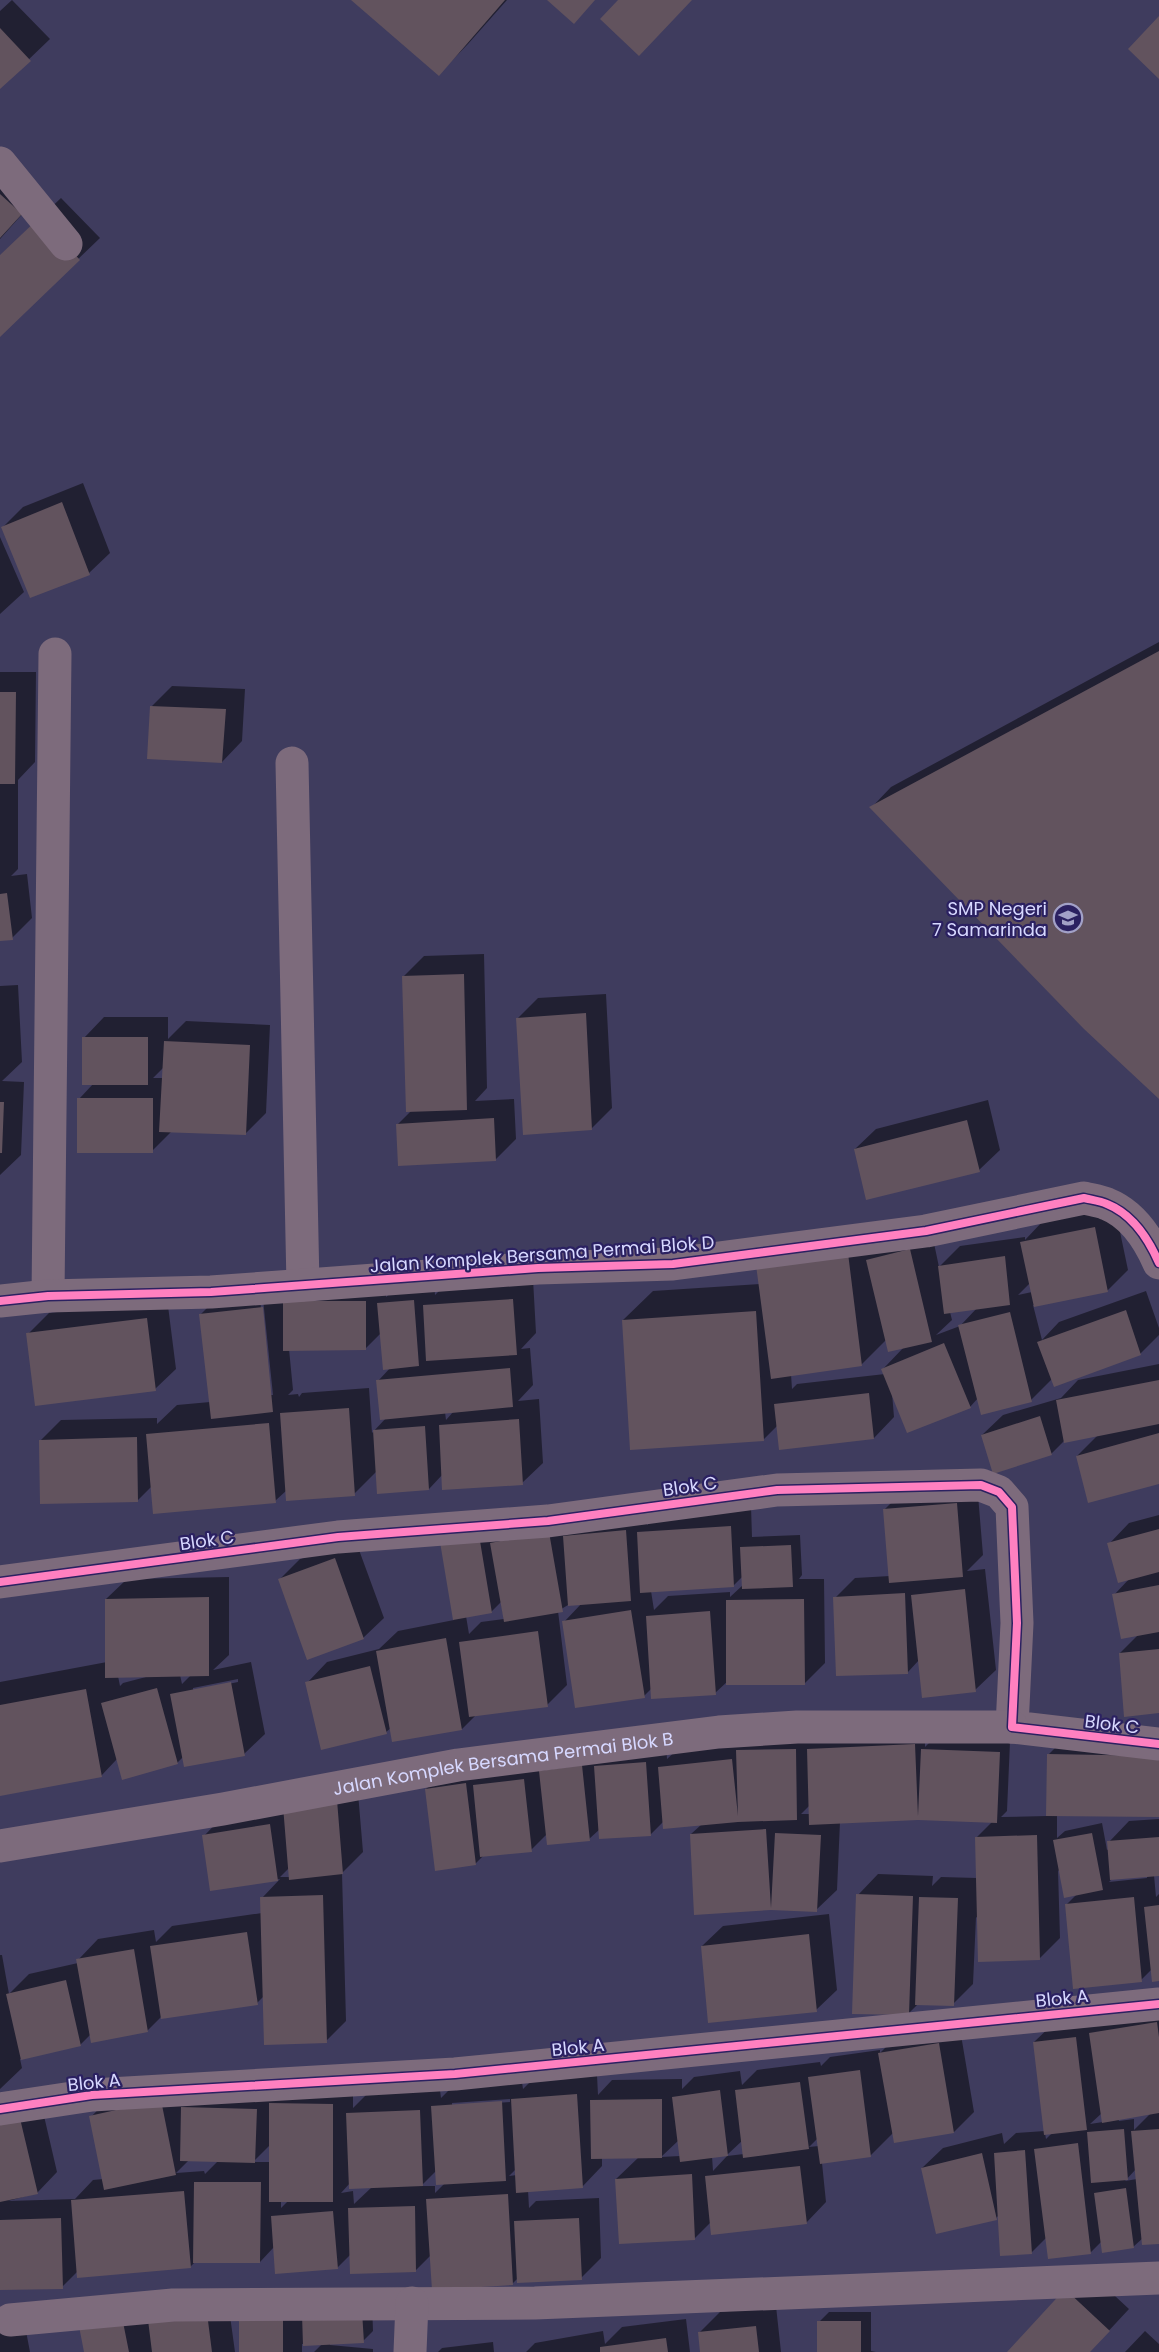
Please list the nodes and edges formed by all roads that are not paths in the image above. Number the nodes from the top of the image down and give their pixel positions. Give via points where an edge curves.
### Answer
1 (0, 163) edge
2 (66, 244) dead end
3 (55, 654) dead end
4 (292, 763) dead end
5 (1159, 1263) edge
6 (303, 1285) junction
7 (48, 1296) junction
8 (0, 1301) edge
9 (0, 1582) edge
10 (1012, 1727) junction
11 (1159, 1744) edge
12 (0, 1846) edge
13 (1159, 2004) edge
14 (0, 2109) edge
15 (1159, 2278) edge
16 (412, 2303) junction
17 (10, 2320) dead end
18 (410, 2352) edge

1 - 2 street
3 - 7 street
4 - 6 street
5 - 6 street, Jalan Komplek Bersama Permai Blok D via 1152,1245 1131,1219 1108,1204 1084,1198 926,1231 673,1264 538,1268
6 - 7 street, Jalan Komplek Bersama Permai Blok D via 211,1292
7 - 8 street, Jalan Komplek Bersama Permai Blok D
9 - 10 street, Blok C via 338,1537 548,1521 777,1490 981,1485 999,1492 1012,1507 1017,1623
10 - 11 street, Blok C
10 - 12 street, Jalan Komplek Bersama Permai Blok B via 797,1727 719,1732 458,1765
13 - 14 street, Blok A via 455,2074 92,2095
15 - 16 street via 535,2303
16 - 17 street via 173,2305
16 - 18 street

